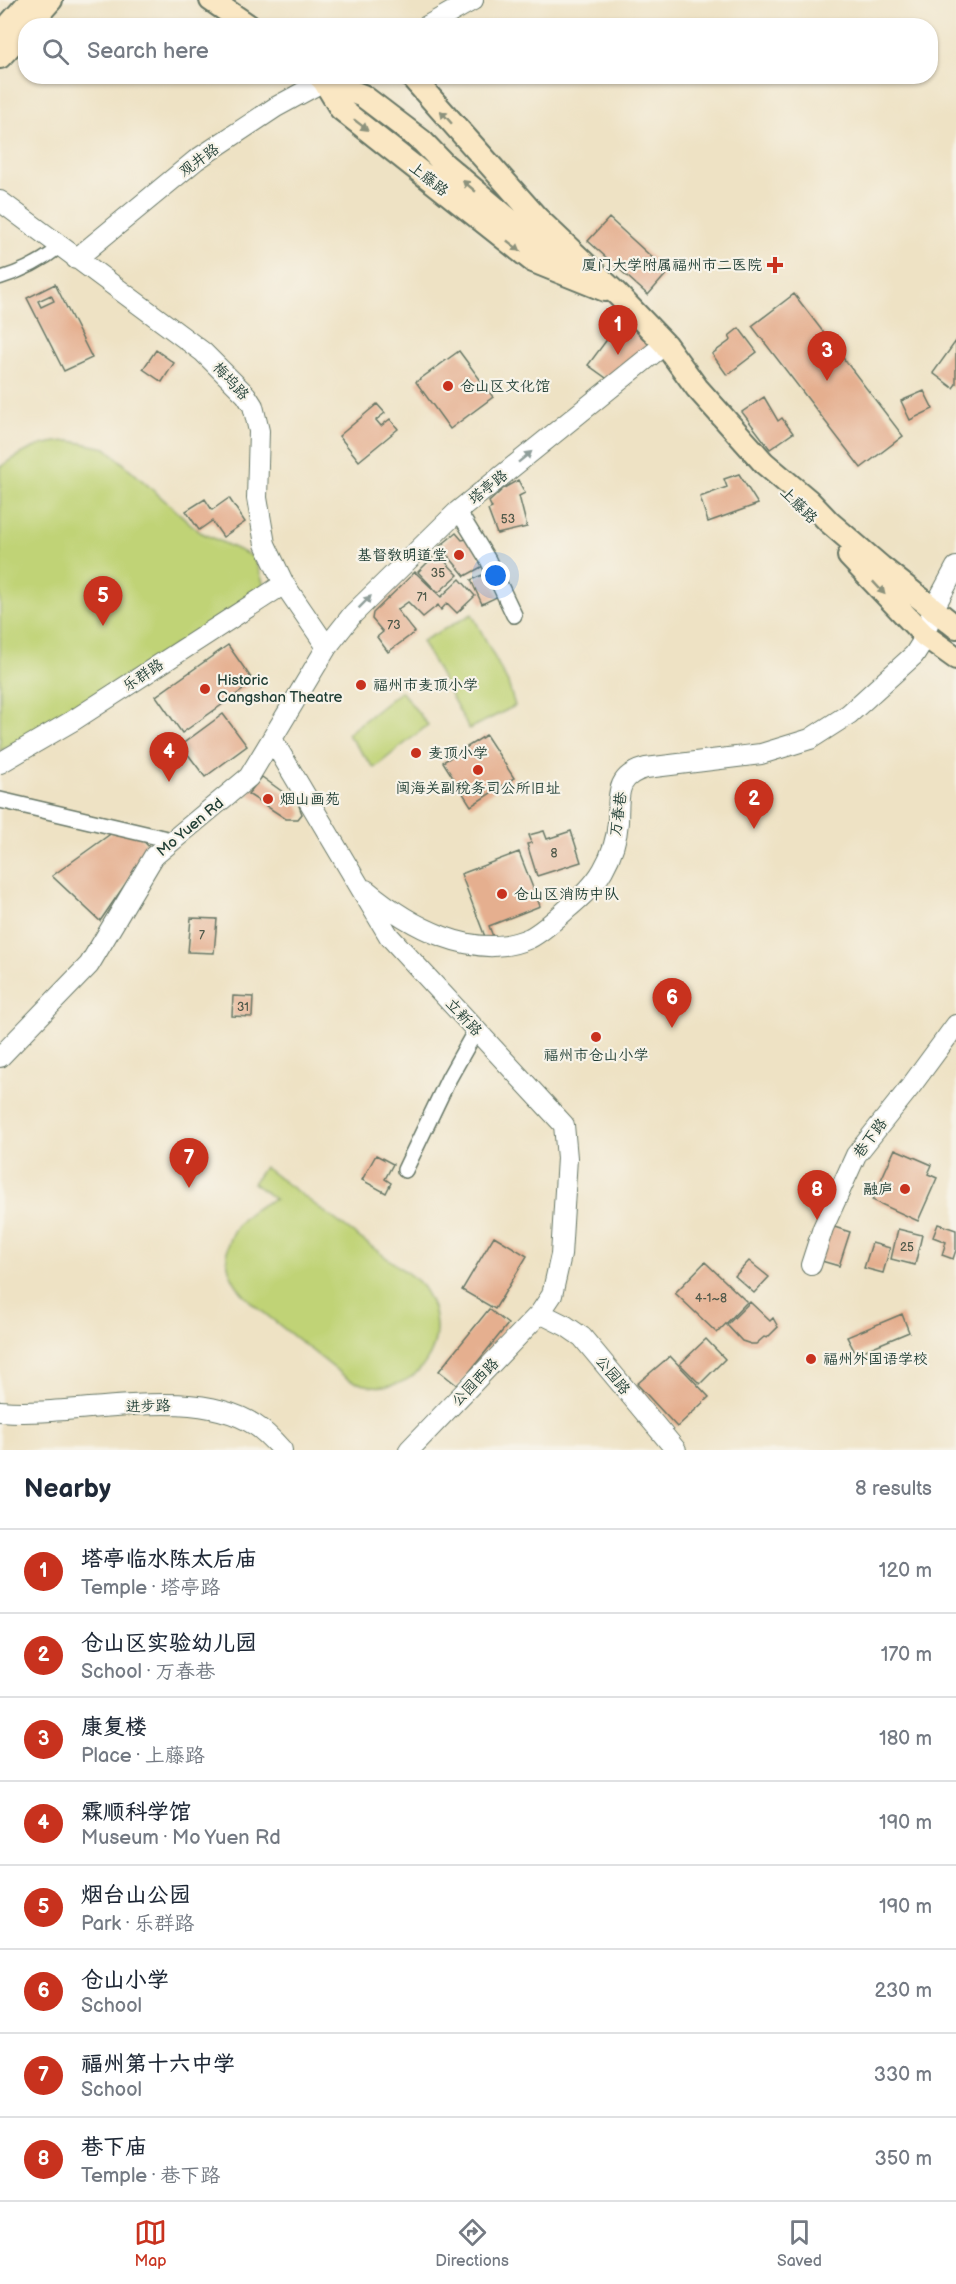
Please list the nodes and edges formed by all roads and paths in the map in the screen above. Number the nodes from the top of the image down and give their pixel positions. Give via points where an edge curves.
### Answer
1 (32, 0) edge
2 (51, 0) edge
3 (211, 0) edge
4 (473, 0) edge
5 (35, 18) edge
6 (237, 18) edge
7 (441, 18) edge
8 (0, 35) edge
9 (18, 37) edge
10 (0, 57) edge
11 (315, 84) edge
12 (328, 84) edge
13 (338, 84) edge
14 (418, 84) edge
15 (422, 141) junction
16 (480, 156) junction
17 (0, 201) edge
18 (60, 247) junction
19 (76, 259) junction
20 (0, 278) edge
21 (618, 295) junction
22 (665, 344) junction
23 (458, 511) junction
24 (956, 567) edge
25 (284, 584) junction
26 (933, 610) junction
27 (514, 615) dead end
28 (956, 627) edge
29 (924, 635) junction
30 (327, 647) junction
31 (956, 658) edge
32 (272, 739) junction
33 (0, 763) edge
34 (0, 800) edge
35 (171, 840) junction
36 (357, 883) junction
37 (956, 1025) edge
38 (476, 1030) junction
39 (0, 1057) edge
40 (405, 1170) dead end
41 (810, 1265) dead end
42 (540, 1313) junction
43 (0, 1411) edge
44 (282, 1450) edge
45 (409, 1450) edge
46 (676, 1450) edge

1 - 8 main road
2 - 5 main road
3 - 6 main road
4 - 7 street
9 - 10 main road
11 - 19 street, 观井路 via 196,160
12 -> 21 main road, 上藤路 via 341,109 533,261
13 - 15 main road via 363,96
16 -> 14 main road
15 - 16 main road
21 -> 15 main road via 525,233
16 - 21 main road via 537,218
17 - 18 street, 梅坞路
18 - 19 street, 梅坞路
18 - 20 street via 39,263
19 - 25 street, 梅坞路 via 203,352 246,394 259,431 257,498 263,534
21 - 22 main road
23 -> 22 street, 塔亭路
22 - 26 main road via 697,388 772,471
22 -> 29 main road, 上藤路 via 666,366 758,470 785,488
23 - 27 street via 488,560
30 -> 23 street, 塔亭路 via 353,614
24 - 26 street
25 - 30 street, 梅坞路
25 - 33 street, 乐群路 via 74,720
26 - 28 main road
26 - 29 street
29 - 31 main road, 上藤路
29 - 36 street, 万春巷 via 909,661 837,723 810,739 773,752 646,768 627,776 618,797 616,833 603,870 584,894 528,939 490,946 456,941 390,908
30 - 32 street, Mo Yuen Rd
32 - 35 street, Mo Yuen Rd via 243,784
32 - 36 street, 立新路
34 - 35 street
35 - 39 street, Mo Yuen Rd via 147,866 89,965
36 - 38 street, 立新路 via 399,949
37 - 41 street, 巷下路 via 852,1163
38 - 40 street
38 - 42 street, 立新路 via 564,1125 566,1190 561,1255 552,1295
42 - 45 street, 公园西路
42 - 46 street, 公园路 via 582,1337
43 - 44 street, 进步路 via 33,1413 183,1405 244,1419

